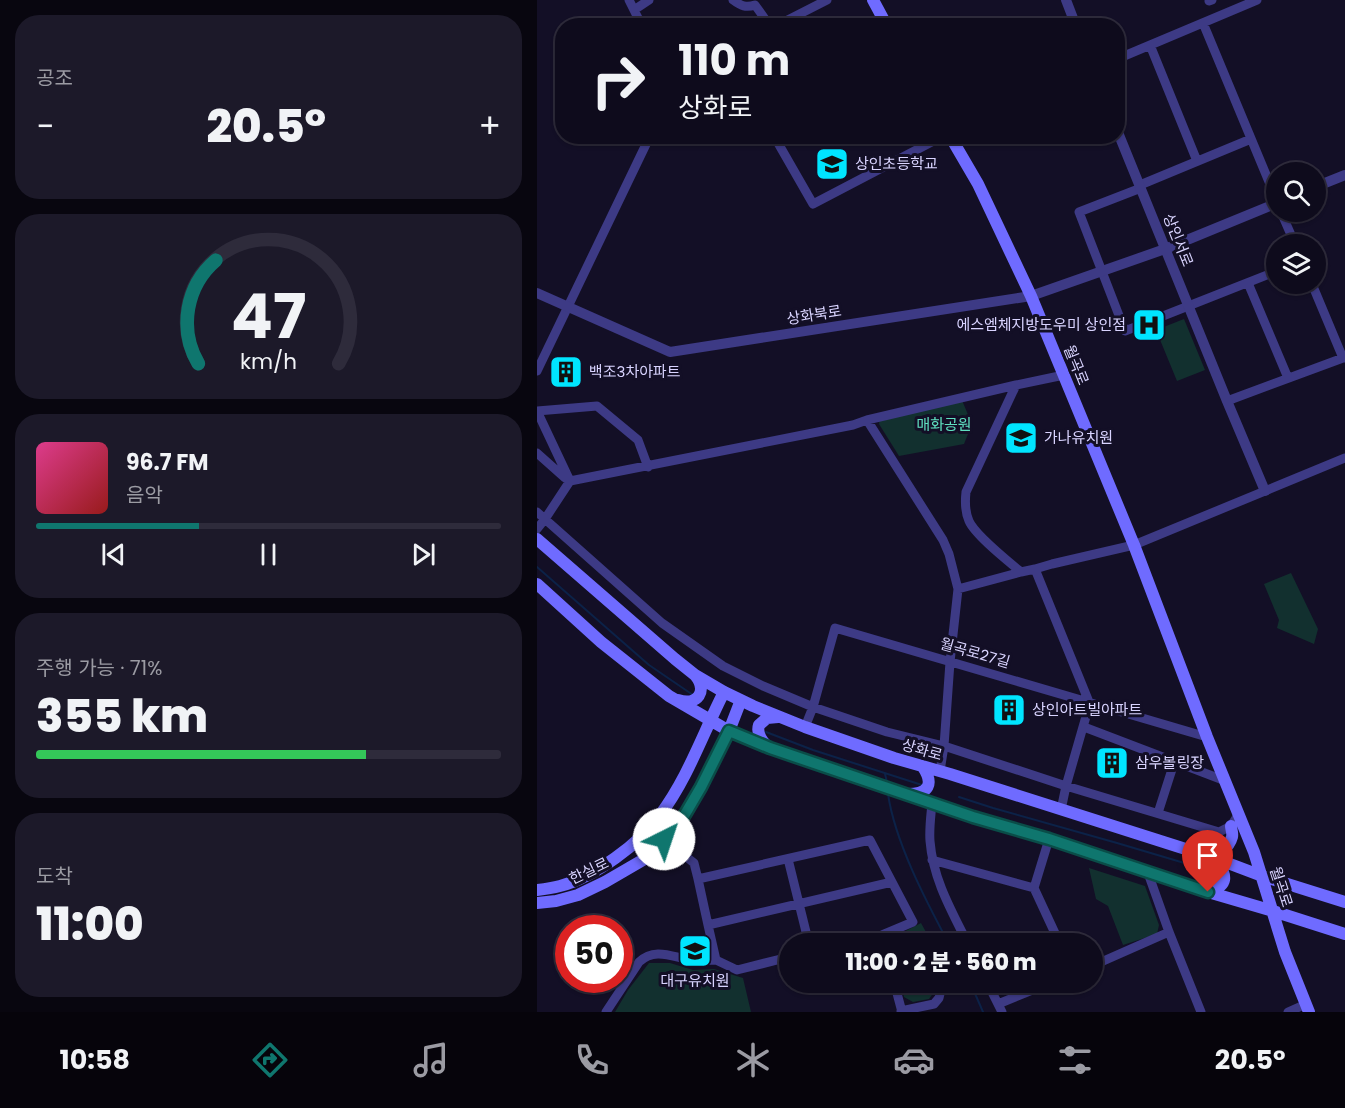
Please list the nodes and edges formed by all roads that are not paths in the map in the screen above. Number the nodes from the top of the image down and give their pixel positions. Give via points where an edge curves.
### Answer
1 (629, 0) edge
2 (649, 0) edge
3 (733, 0) edge
4 (827, 0) edge
5 (873, 0) edge
6 (1066, 0) edge
7 (1257, 0) edge
8 (634, 10) junction
9 (638, 18) edge
10 (764, 18) edge
11 (792, 18) edge
12 (883, 18) edge
13 (1073, 18) edge
14 (1203, 23) junction
15 (1150, 45) junction
16 (1125, 56) edge
17 (1251, 139) junction
18 (646, 144) edge
19 (779, 144) edge
20 (928, 144) edge
21 (955, 144) edge
22 (1123, 144) edge
23 (1197, 161) junction
24 (1266, 175) edge
25 (1345, 175) edge
26 (1326, 183) edge
27 (1140, 186) junction
28 (1266, 207) edge
29 (1165, 249) junction
30 (1103, 271) junction
31 (1266, 276) edge
32 (1248, 283) junction
33 (537, 293) edge
34 (1316, 294) edge
35 (1031, 296) junction
36 (568, 307) junction
37 (1189, 307) junction
38 (1344, 358) edge
39 (537, 371) edge
40 (1064, 375) junction
41 (1288, 378) junction
42 (1016, 385) junction
43 (1227, 401) junction
44 (537, 411) edge
45 (867, 420) junction
46 (537, 453) edge
47 (1345, 458) edge
48 (648, 467) junction
49 (570, 481) junction
50 (1265, 490) junction
51 (537, 512) edge
52 (545, 519) junction
53 (537, 529) edge
54 (537, 538) edge
55 (1134, 545) junction
56 (1035, 569) junction
57 (1021, 572) junction
58 (537, 584) edge
59 (958, 589) junction
60 (950, 662) junction
61 (695, 675) junction
62 (724, 692) junction
63 (674, 699) junction
64 (741, 700) junction
65 (1089, 702) junction
66 (813, 707) junction
67 (778, 717) junction
68 (709, 720) junction
69 (805, 727) junction
70 (1084, 727) junction
71 (729, 731) junction
72 (1207, 737) junction
73 (944, 746) junction
74 (768, 747) junction
75 (1175, 760) junction
76 (923, 767) junction
77 (940, 771) junction
78 (1223, 780) junction
79 (1066, 786) junction
80 (907, 794) junction
81 (932, 803) junction
82 (1061, 810) junction
83 (1158, 813) junction
84 (1234, 820) junction
85 (664, 839) junction
86 (1049, 839) junction
87 (1212, 858) junction
88 (788, 859) junction
89 (932, 860) junction
90 (1148, 873) junction
91 (1261, 876) junction
92 (698, 879) junction
93 (892, 882) junction
94 (1034, 888) junction
95 (537, 890) edge
96 (1208, 892) junction
97 (1345, 902) edge
98 (537, 903) edge
99 (800, 904) junction
100 (1273, 911) junction
101 (708, 925) junction
102 (1169, 932) junction
103 (807, 933) edge
104 (894, 933) edge
105 (963, 933) edge
106 (1056, 933) edge
107 (1345, 934) edge
108 (779, 959) edge
109 (715, 960) junction
110 (1103, 961) edge
111 (897, 993) edge
112 (940, 993) edge
113 (992, 993) edge
114 (1029, 993) edge
115 (1000, 1008) edge
116 (1308, 1008) edge
117 (901, 1011) edge
118 (606, 1012) edge
119 (1201, 1012) edge
120 (1288, 1012) edge

1 - 8 street
2 - 8 street
3 - 10 street via 747,7 755,5
4 - 11 street
5 - 12 main road
6 - 13 street
7 - 14 street
8 - 9 street
14 - 15 street
14 - 17 street, 상화북로
15 - 16 street
15 - 23 street
17 - 23 street
17 - 24 street, 상화북로
18 - 36 street
19 - 20 street via 813,204
21 - 35 main road, 월곡로
22 - 27 street, 상인서로
23 - 27 street
25 - 26 street
27 - 29 street, 상인서로
27 - 30 street via 1079,212
28 - 29 street, 상화북로
29 - 30 street, 상화북로
29 - 37 street, 상인서로
30 - 35 street, 상화북로
30 - 37 street via 1125,331
31 - 32 street
32 - 37 street
32 - 41 street
33 - 36 street, 상화북로
34 - 38 street
35 - 36 street, 상화북로 via 670,352
35 - 40 main road, 월곡로
36 - 39 street
37 - 43 street, 상인서로
38 - 41 street
40 - 42 street
40 - 55 main road, 월곡로
41 - 43 street
42 - 45 street
42 - 57 street via 966,492 965,503 969,522
43 - 50 street, 상인서로
44 - 48 street via 597,406 638,440
44 - 49 street
45 - 48 street
45 - 59 street via 943,540
46 - 49 street
47 - 50 street
48 - 49 street
49 - 52 street
50 - 55 street
51 - 52 street
52 - 53 street
52 - 66 street via 662,623 695,647 733,671
54 - 61 main road, 상화로
55 - 56 street
55 - 72 main road, 월곡로
56 - 57 street
56 - 65 street
57 - 59 street
58 - 63 main road via 601,642
59 - 60 street
60 - 65 street, 월곡로27길
60 - 66 street, 월곡로27길 via 835,628
60 - 73 street
61 - 62 main road, 상화로
61 - 63 main road via 702,686 699,697 687,702
62 - 64 main road, 상화로
62 - 68 main road, 한실로
63 - 68 main road
64 - 67 main road, 상화로
64 - 71 main road, 한실로
65 - 70 street
65 - 72 street, 월곡로27길
66 - 69 street, 월곡로27길
66 - 73 street
67 - 69 main road, 상화로
67 - 74 main road via 767,718 757,729
68 - 71 main road
68 - 95 main road, 한실로 via 681,781 644,834 609,864 561,886
69 - 76 main road, 상화로
70 - 75 street
70 - 79 street
71 - 74 main road
71 - 85 main road, 한실로 via 684,816
72 - 78 main road, 월곡로
73 - 77 street
73 - 79 street
74 - 80 main road
75 - 78 street
75 - 83 street
76 - 77 main road, 상화로
76 - 80 main road via 929,778 928,786 920,794
77 - 82 main road, 상화로
78 - 84 main road, 월곡로
79 - 82 street
79 - 83 street
80 - 81 main road
81 - 86 main road
81 - 89 street
82 - 87 main road, 상화로
83 - 84 street via 1219,832
84 - 87 main road via 1226,848
84 - 91 main road, 월곡로 via 1254,852
85 - 92 street via 694,863
85 - 98 main road, 한실로 via 648,857 605,882 578,895
86 - 90 main road
86 - 94 street
87 - 91 main road, 상화로
87 - 96 main road via 1223,868 1225,877 1223,884
88 - 92 street
88 - 93 street via 870,840
88 - 99 street
89 - 94 street
89 - 105 street via 937,880
90 - 96 main road
90 - 102 street
91 - 97 main road, 상화로
91 - 100 main road, 월곡로
92 - 101 street
93 - 99 street
93 - 104 street via 913,922
94 - 106 street
96 - 100 main road
99 - 101 street
99 - 103 street
100 - 107 main road
100 - 116 main road, 월곡로
101 - 109 street
102 - 110 street
102 - 119 street
108 - 109 street via 737,969
109 - 118 street via 646,956
111 - 117 street
112 - 117 street via 934,1004
113 - 115 street
114 - 115 street
116 - 120 street, 월곡로

